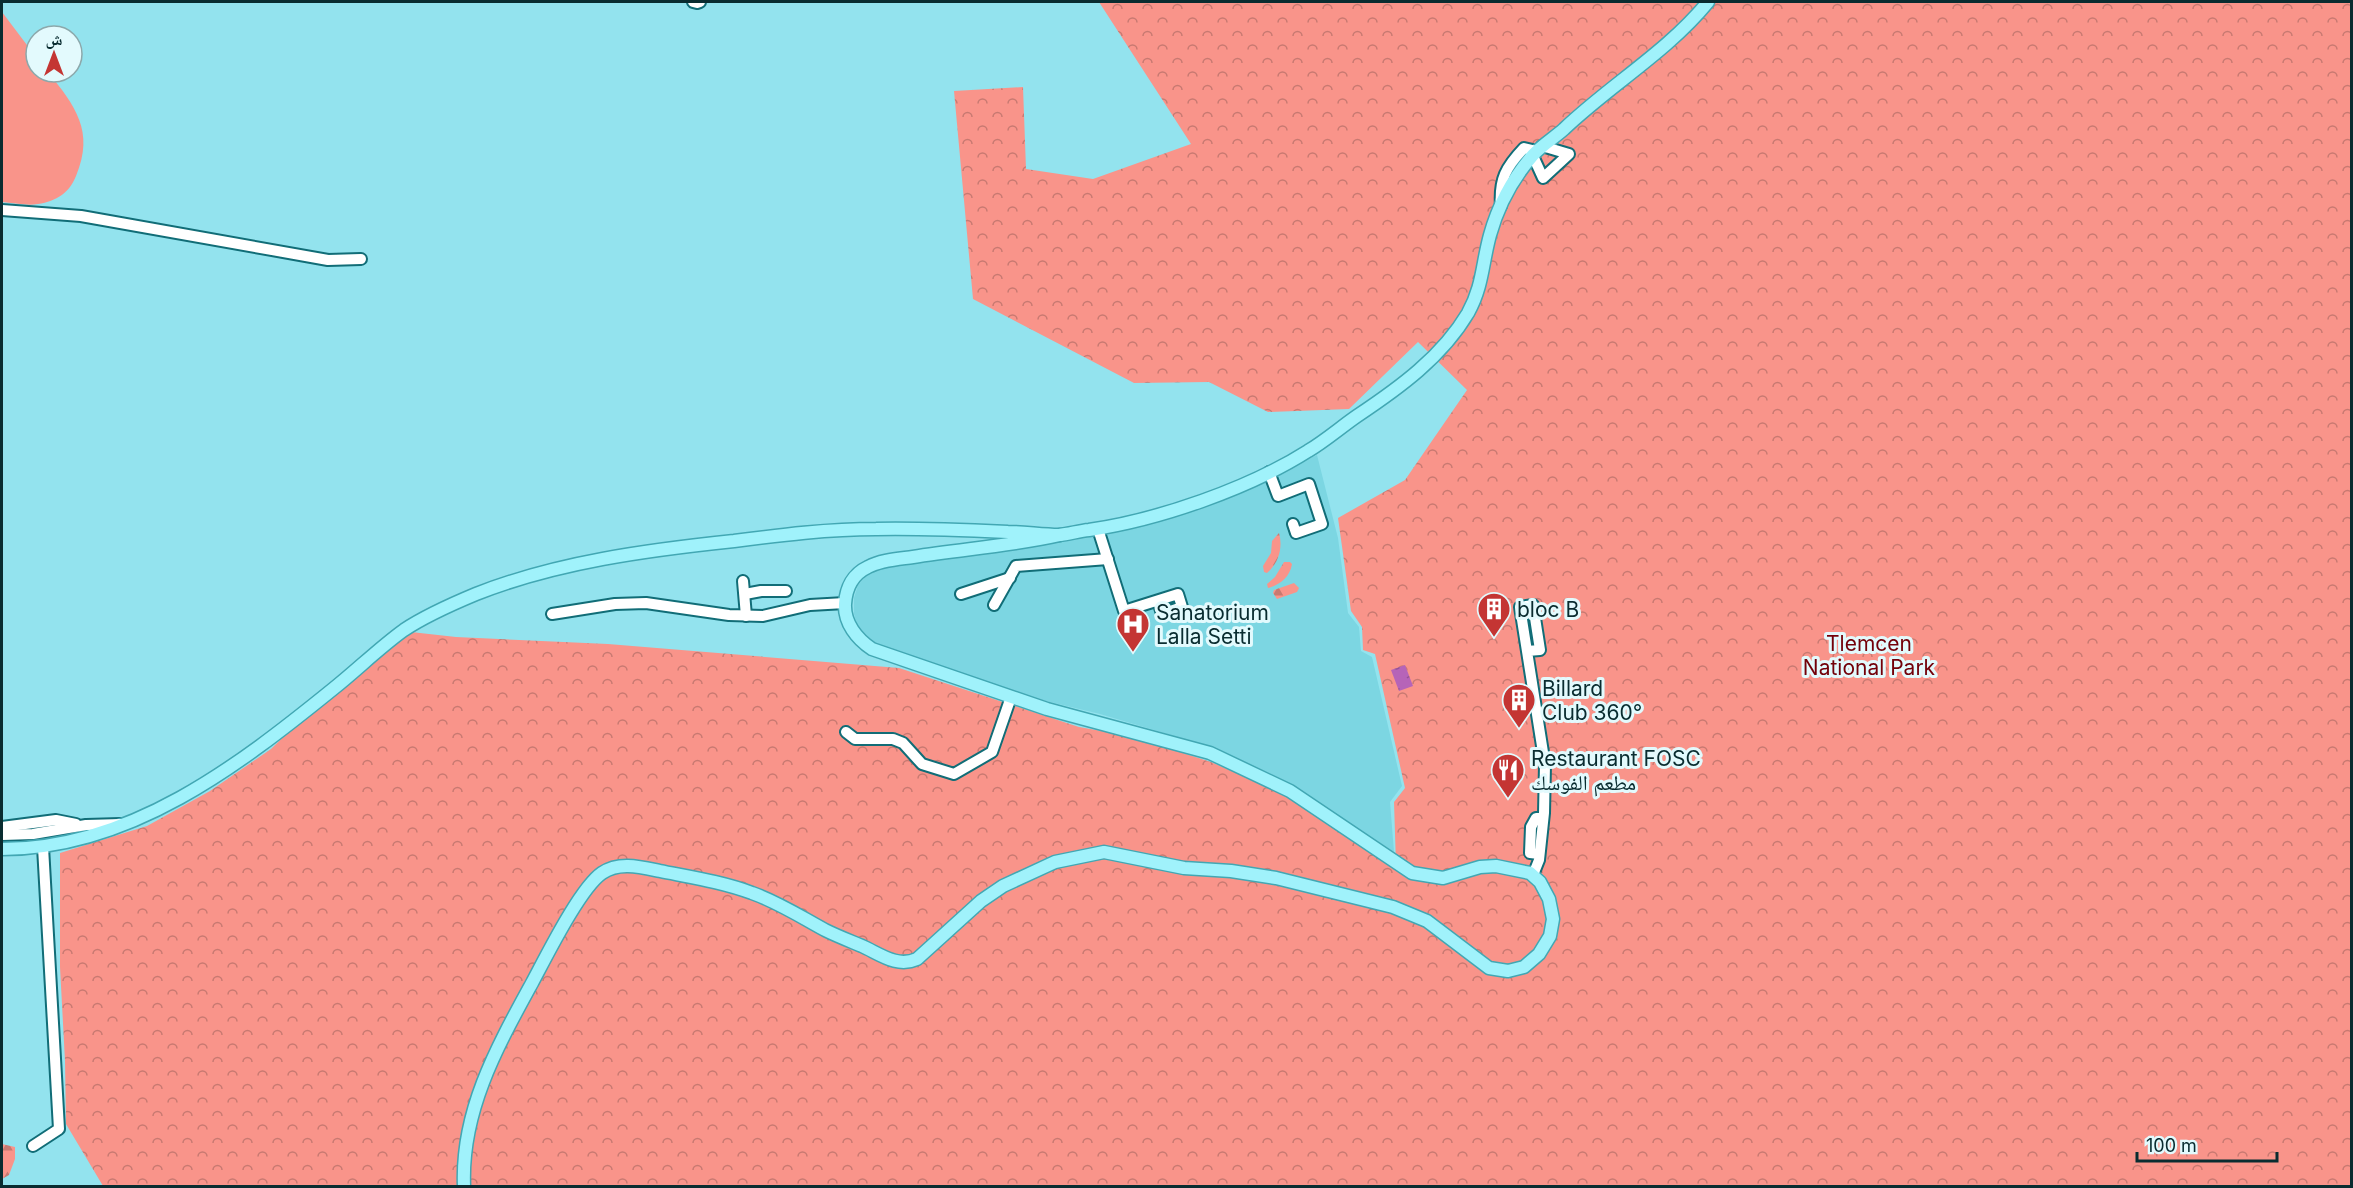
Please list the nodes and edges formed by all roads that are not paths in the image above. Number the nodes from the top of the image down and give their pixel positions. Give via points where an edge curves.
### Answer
1 (693, 2) edge
2 (700, 2) edge
3 (1708, 2) edge
4 (2, 210) edge
5 (361, 259) dead end
6 (1269, 472) junction
7 (1293, 524) dead end
8 (1098, 529) junction
9 (1060, 535) junction
10 (1108, 560) junction
11 (1010, 578) junction
12 (743, 581) dead end
13 (786, 591) dead end
14 (745, 594) junction
15 (961, 594) dead end
16 (1158, 601) dead end
17 (845, 603) junction
18 (994, 604) dead end
19 (552, 614) dead end
20 (746, 616) junction
21 (1527, 651) dead end
22 (1011, 698) junction
23 (846, 732) dead end
24 (127, 823) junction
25 (82, 825) junction
26 (2, 827) edge
27 (2, 835) edge
28 (43, 847) junction
29 (2, 849) edge
30 (1533, 874) junction
31 (33, 1146) dead end
32 (464, 1186) edge

1 - 2 street
3 - 6 main road via 1680,33 1578,113 1537,151 1501,206 1490,233 1477,296 1460,325 1427,363 1381,401 1304,454
4 - 5 street via 81,216 328,260
6 - 7 street via 1278,496 1309,484 1322,524 1296,533
6 - 8 main road via 1179,508
8 - 9 main road
8 - 10 street
9 - 17 main road via 878,563 857,574 850,583
9 - 24 main road via 832,530 658,549 501,585 465,598 404,630 252,752 172,801
10 - 11 street via 1016,566
10 - 16 street via 1124,611
11 - 15 street
11 - 18 street
12 - 14 street
13 - 14 street
14 - 20 street
17 - 20 street
17 - 22 main road via 850,626 872,649
19 - 20 street via 646,603
21 - 30 street via 1545,765 1543,818
22 - 23 street via 992,752 954,774 922,764 903,743 893,739 855,740
22 - 30 main road via 1210,753 1304,799 1412,873 1443,878 1496,866
24 - 25 street
24 - 28 main road via 86,838
25 - 26 street via 56,820
25 - 27 street
28 - 29 main road
28 - 31 street via 59,1129
30 - 32 main road via 1549,899 1552,928 1545,945 1530,962 1508,971 1489,968 1427,921 1393,907 1276,878 1184,868 1104,852 1054,861 1003,886 917,959 903,962 890,960 745,890 651,869 614,867 598,875 581,898 489,1066 473,1107

